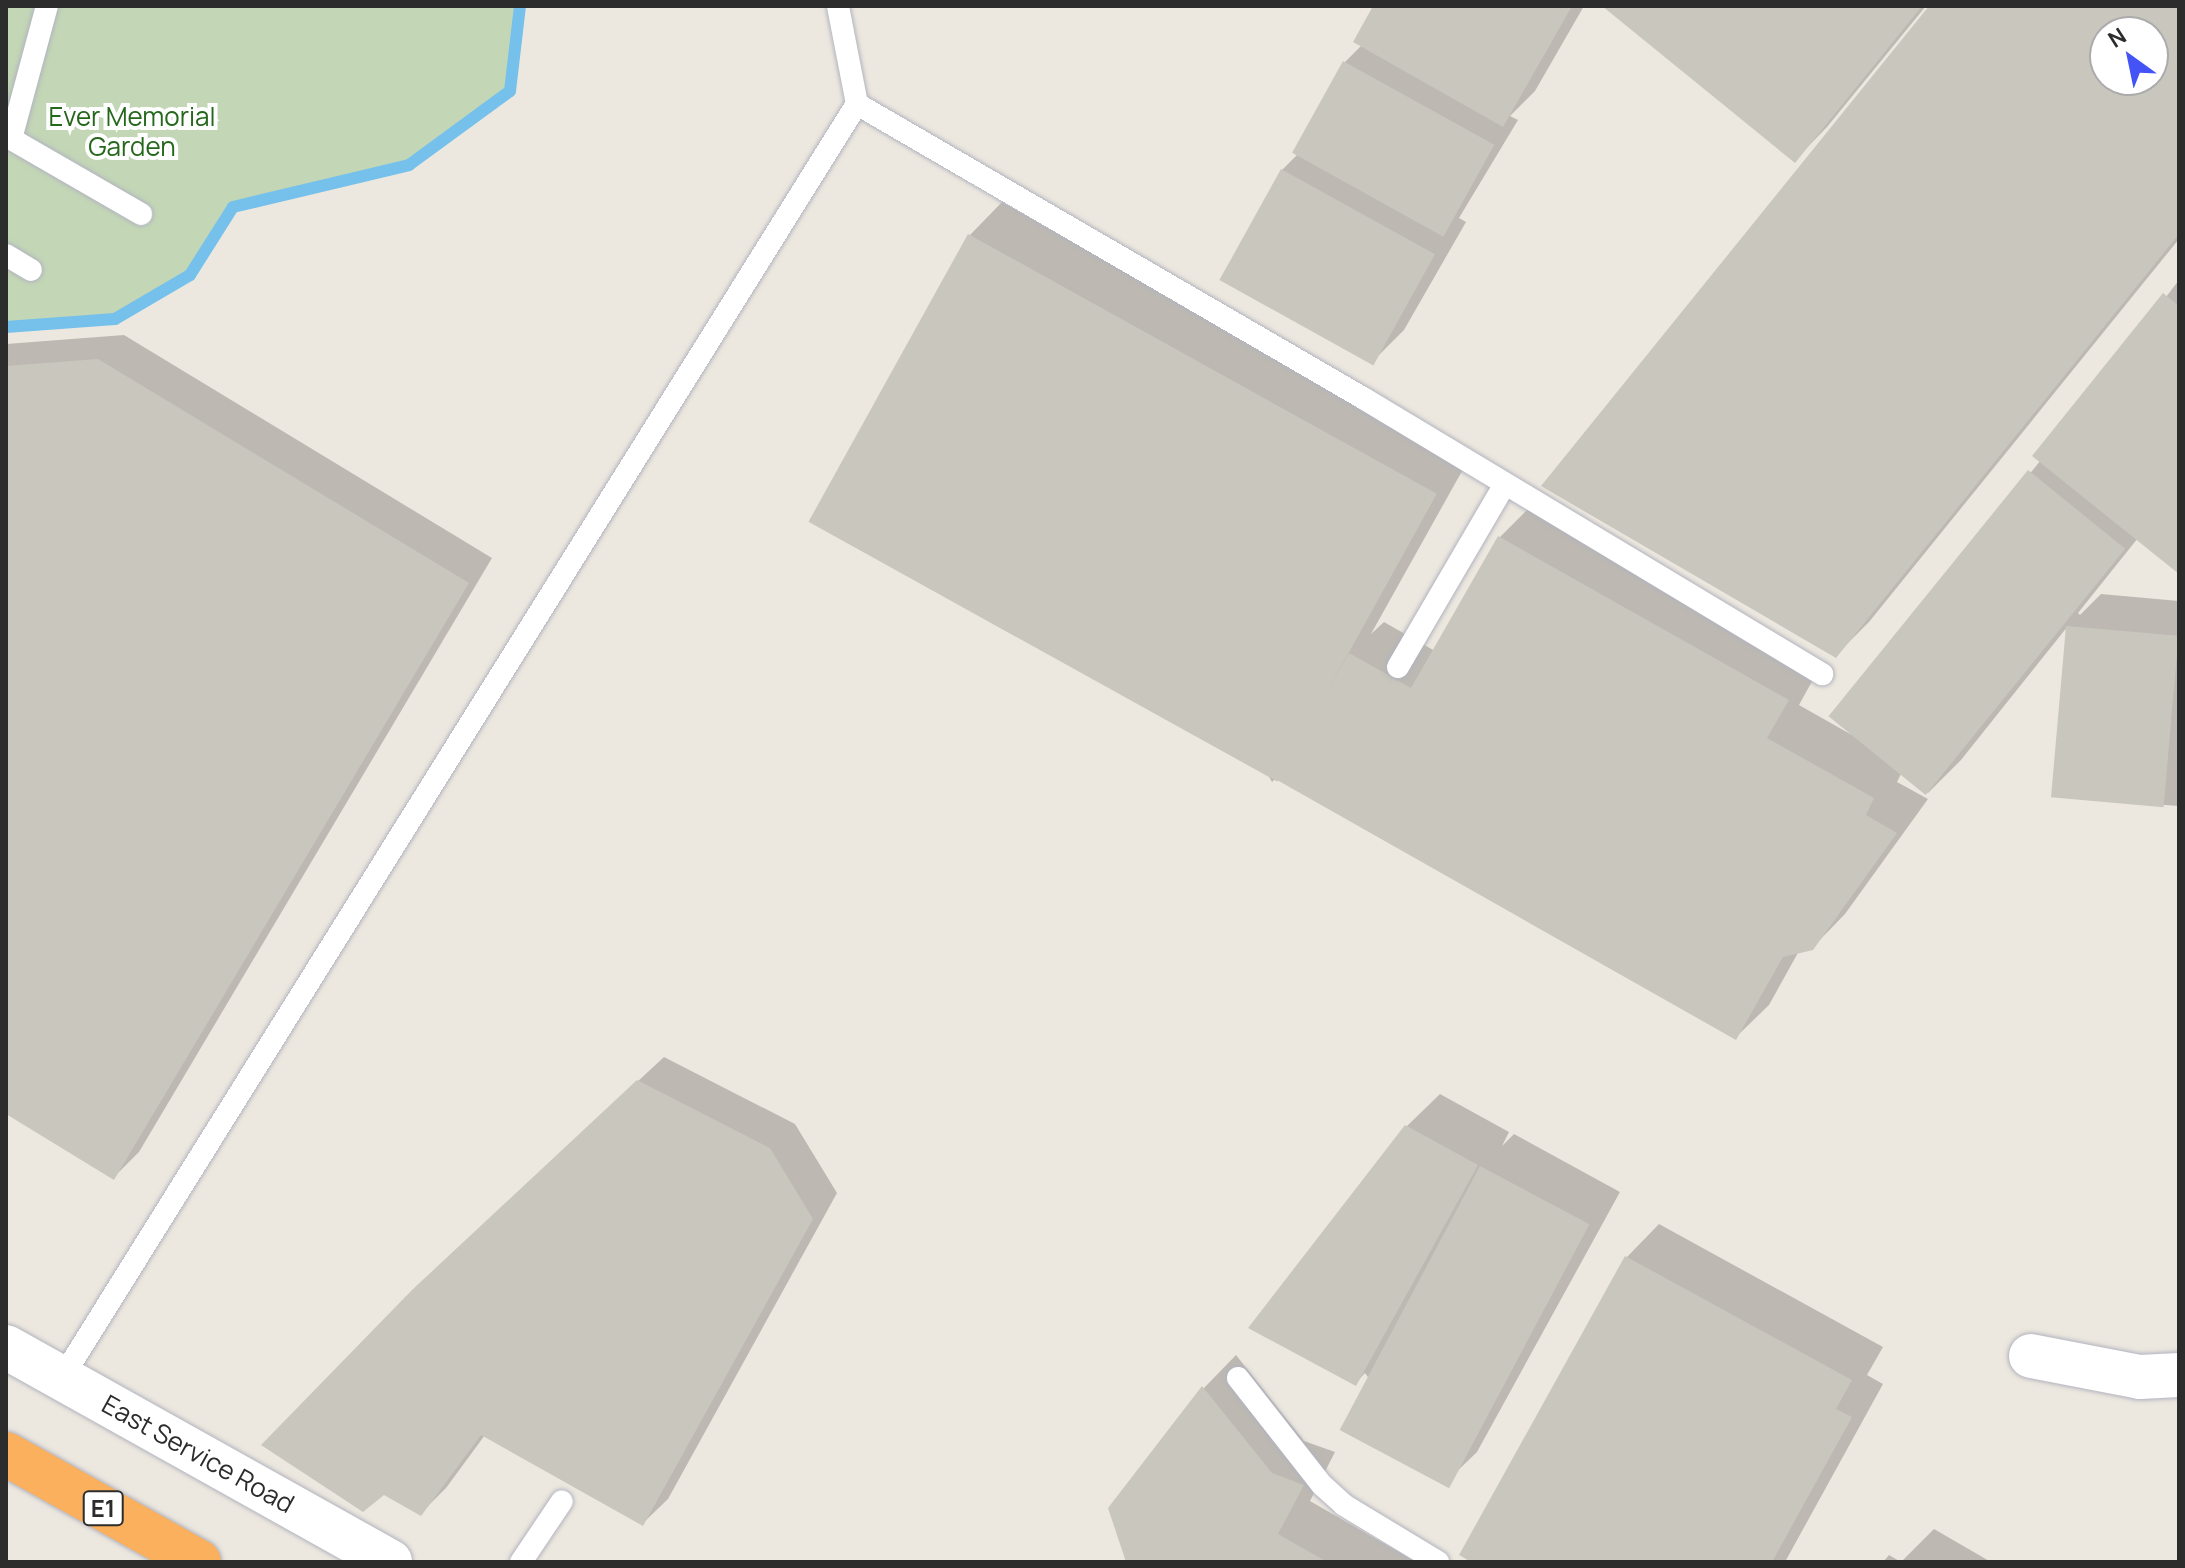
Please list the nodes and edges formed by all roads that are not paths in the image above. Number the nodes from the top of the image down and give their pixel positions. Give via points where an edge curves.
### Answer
1 (47, 6) edge
2 (838, 6) edge
3 (857, 104) junction
4 (9, 138) edge
5 (141, 214) dead end
6 (6, 255) edge
7 (31, 270) dead end
8 (1505, 484) junction
9 (1398, 667) dead end
10 (1822, 674) dead end
11 (6, 1347) edge
12 (2031, 1356) dead end
13 (2179, 1375) edge
14 (62, 1378) junction
15 (1238, 1378) dead end
16 (6, 1454) edge
17 (562, 1501) dead end
18 (199, 1562) edge
19 (390, 1562) edge
20 (521, 1562) edge
21 (1438, 1562) edge

1 - 4 lane
2 - 3 lane
3 - 8 lane
3 - 14 lane
4 - 5 lane
6 - 7 lane
8 - 9 lane
8 - 10 lane
11 - 14 street, East Service Road
12 - 13 street via 2140,1377
14 - 19 street, East Service Road
15 - 21 lane via 1333,1495
16 - 18 highway, E1
17 - 20 lane

